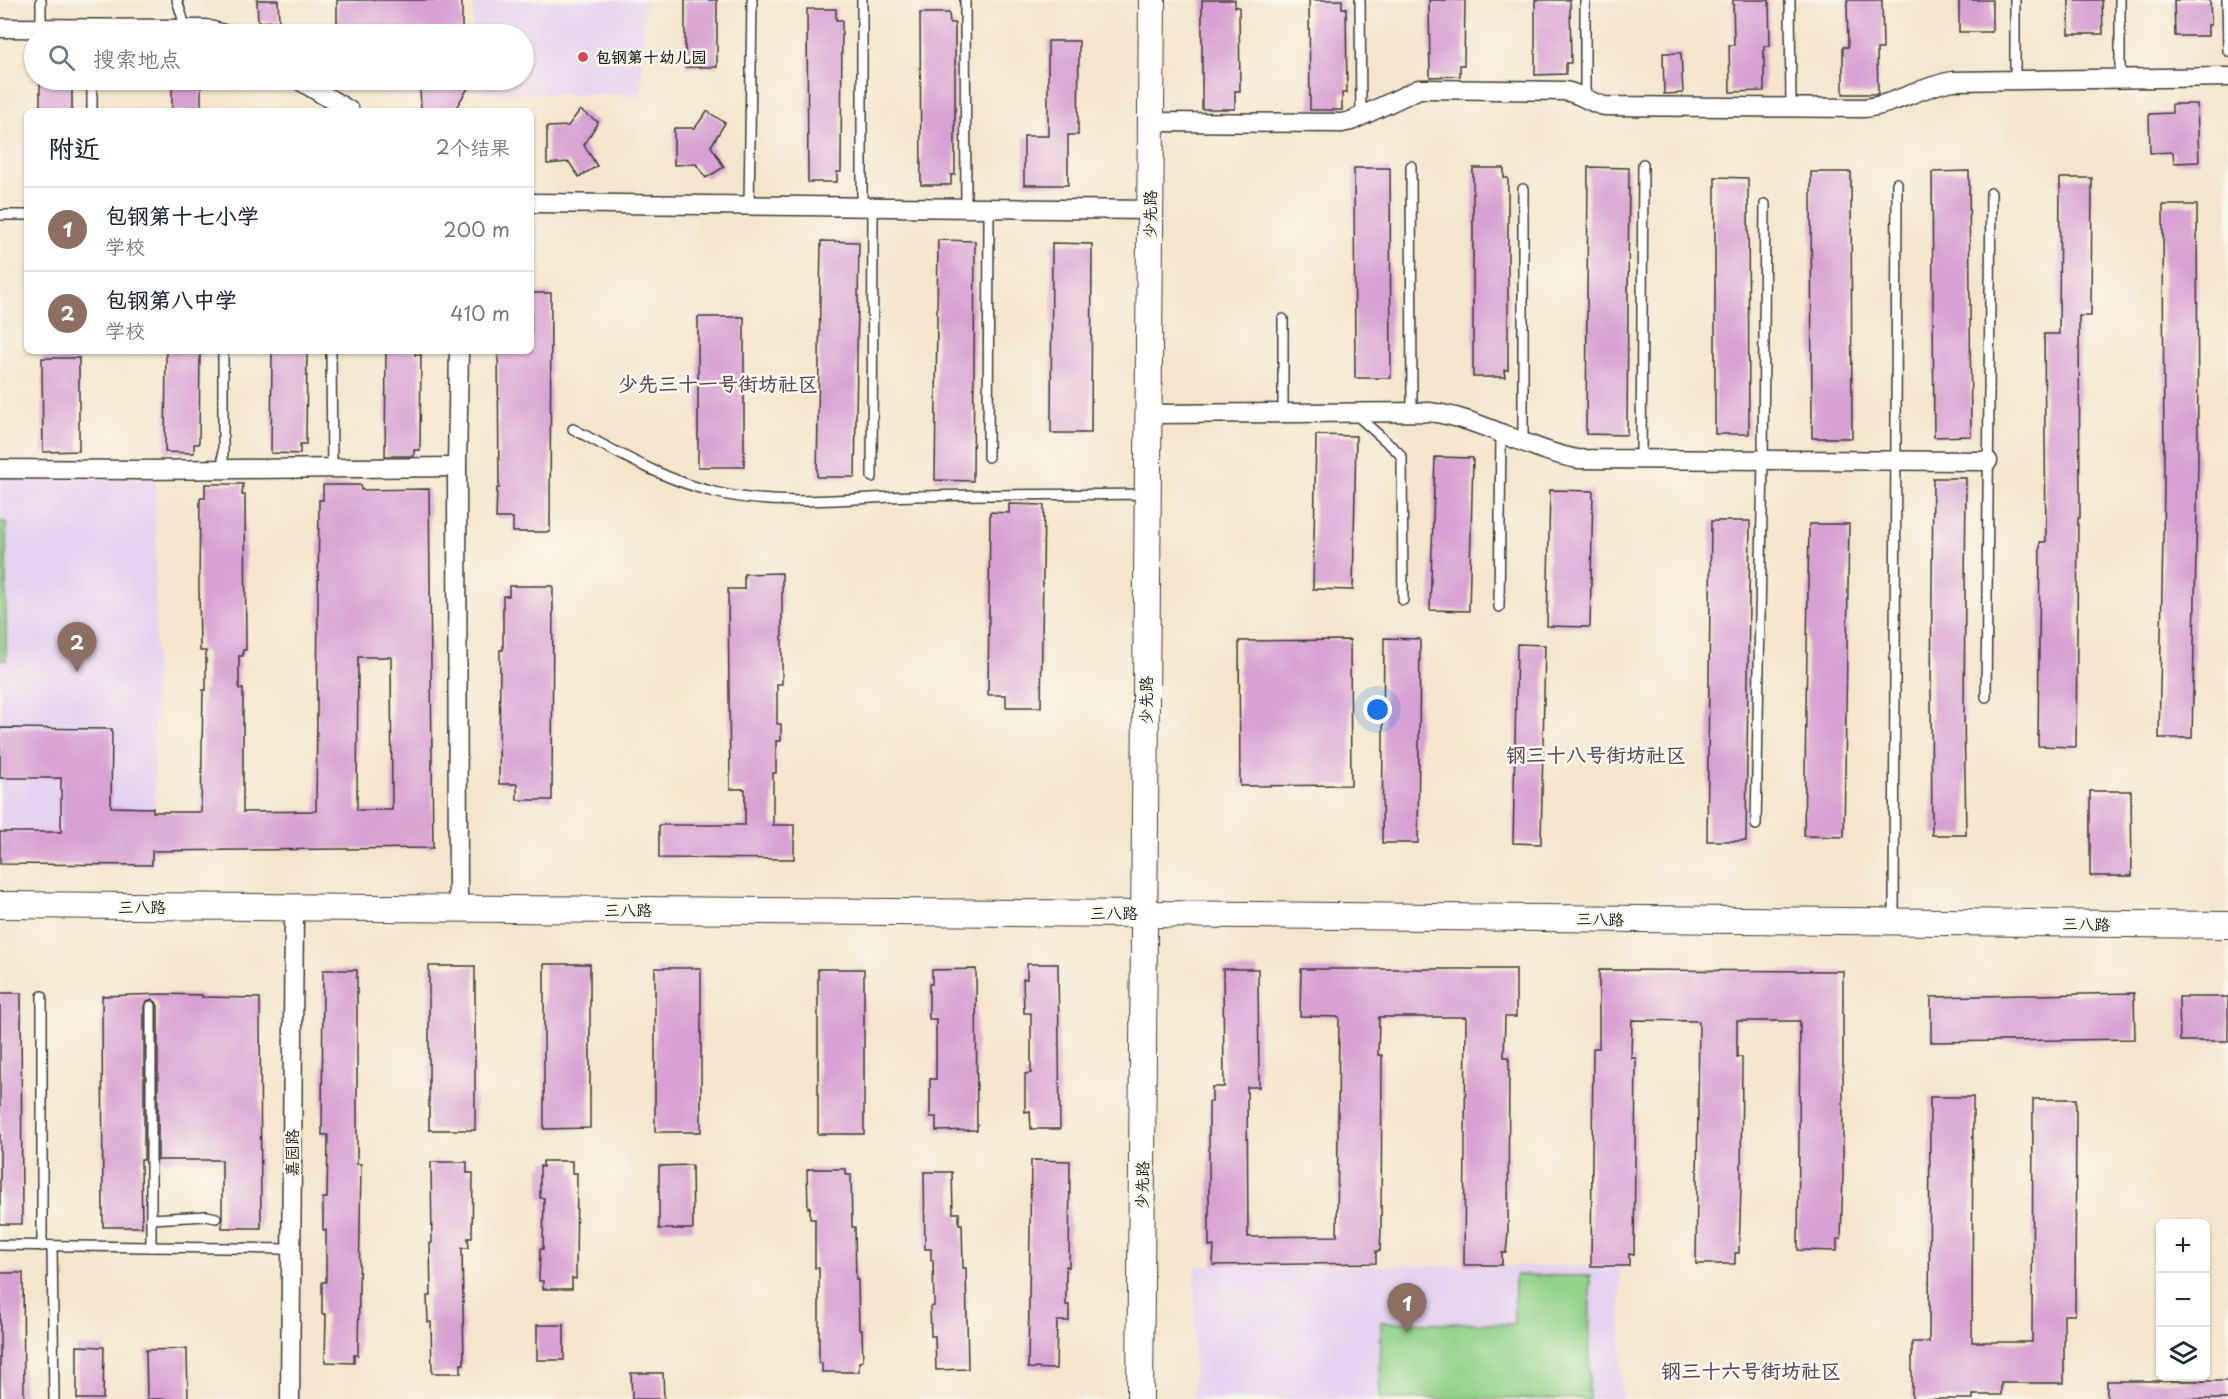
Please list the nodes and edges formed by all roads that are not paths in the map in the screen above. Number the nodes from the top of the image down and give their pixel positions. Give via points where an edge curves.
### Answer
1 (41, 0) edge
2 (177, 0) edge
3 (752, 0) edge
4 (862, 0) edge
5 (965, 0) edge
6 (1152, 0) edge
7 (1360, 0) edge
8 (1585, 0) edge
9 (1790, 0) edge
10 (2015, 0) edge
11 (2120, 0) edge
12 (2228, 0) edge
13 (41, 24) edge
14 (184, 24) edge
15 (0, 28) edge
16 (24, 28) edge
17 (2228, 51) edge
18 (2228, 77) edge
19 (2120, 78) junction
20 (2015, 80) junction
21 (92, 90) edge
22 (315, 90) edge
23 (1585, 97) junction
24 (1791, 107) junction
25 (92, 108) edge
26 (345, 108) edge
27 (1360, 116) junction
28 (1151, 122) junction
29 (1643, 164) dead end
30 (1411, 166) dead end
31 (1897, 183) dead end
32 (1523, 189) dead end
33 (1991, 193) dead end
34 (534, 203) edge
35 (1765, 204) dead end
36 (749, 207) junction
37 (867, 208) junction
38 (966, 209) junction
39 (989, 209) junction
40 (1150, 210) junction
41 (0, 215) edge
42 (24, 215) edge
43 (1283, 319) dead end
44 (223, 354) edge
45 (330, 354) edge
46 (459, 354) edge
47 (1353, 412) junction
48 (1412, 412) junction
49 (1283, 413) junction
50 (1149, 414) junction
51 (573, 429) dead end
52 (1500, 434) junction
53 (1523, 444) junction
54 (988, 458) dead end
55 (1641, 460) junction
56 (1763, 460) junction
57 (1896, 461) junction
58 (1988, 461) junction
59 (457, 467) junction
60 (332, 468) junction
61 (0, 469) edge
62 (223, 470) junction
63 (872, 477) dead end
64 (1148, 494) junction
65 (1403, 600) dead end
66 (1499, 607) dead end
67 (1986, 697) dead end
68 (1755, 825) dead end
69 (0, 905) edge
70 (294, 908) junction
71 (458, 909) junction
72 (1144, 914) junction
73 (1894, 922) junction
74 (2228, 925) edge
75 (42, 996) dead end
76 (151, 1006) dead end
77 (216, 1218) dead end
78 (151, 1219) junction
79 (0, 1245) edge
80 (47, 1246) junction
81 (151, 1247) junction
82 (291, 1249) junction
83 (54, 1399) edge
84 (290, 1399) edge
85 (1140, 1399) edge

1 - 13 lane
2 - 14 lane
3 - 36 lane
4 - 37 lane
5 - 38 lane
6 - 28 main road, 少先路
7 - 27 lane
8 - 23 lane
9 - 24 lane
10 - 20 lane
11 - 19 lane
12 - 17 lane
15 - 16 street
18 - 19 street
19 - 20 street
20 - 24 street via 1941,83 1881,106
21 - 25 lane
22 - 26 street
23 - 24 street via 1605,106
23 - 27 street via 1564,91 1425,88
27 - 28 street via 1332,124
28 - 40 main road, 少先路
29 - 55 lane
30 - 48 lane
31 - 57 lane
32 - 53 lane
33 - 58 lane
34 - 36 street
35 - 56 lane
36 - 37 street
37 - 38 street
37 - 63 lane
38 - 39 street
39 - 40 street
39 - 54 lane
40 - 50 main road, 少先路
41 - 42 lane
43 - 49 lane
44 - 62 lane
45 - 60 lane
46 - 59 street
47 - 48 street
47 - 49 street
47 - 65 lane via 1402,458
48 - 52 street via 1448,414
49 - 50 street
50 - 64 main road, 少先路
51 - 64 lane via 687,485 775,501
52 - 53 street
52 - 66 lane
53 - 55 street via 1578,459
55 - 56 street
56 - 57 street
56 - 68 lane
57 - 58 street
57 - 73 lane
58 - 67 lane
59 - 60 street
59 - 71 street
60 - 62 street
61 - 62 street
64 - 72 main road, 少先路
69 - 70 main road, 三八路
70 - 71 main road, 三八路
70 - 82 street, 嘉园路
71 - 72 main road, 三八路
72 - 73 main road, 三八路
72 - 85 main road, 少先路
73 - 74 main road, 三八路
75 - 80 lane
76 - 78 lane
77 - 78 lane
78 - 81 lane
79 - 80 lane
80 - 81 lane
80 - 83 lane
81 - 82 lane
82 - 84 street, 嘉园路

